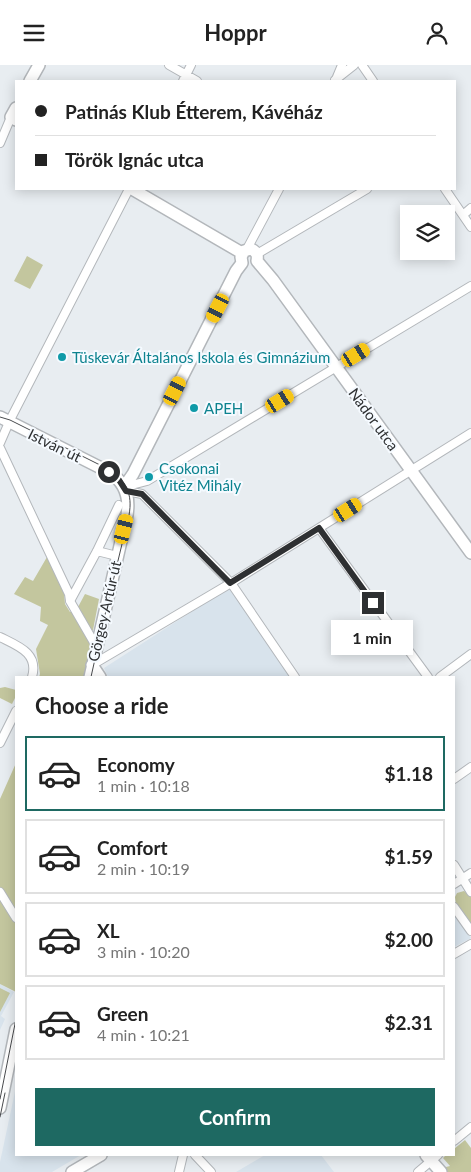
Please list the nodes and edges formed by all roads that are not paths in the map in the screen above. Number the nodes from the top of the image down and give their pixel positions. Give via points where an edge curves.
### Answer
1 (39, 65) edge
2 (169, 65) edge
3 (192, 65) edge
4 (342, 65) edge
5 (354, 65) edge
6 (362, 65) edge
7 (185, 78) edge
8 (31, 80) edge
9 (335, 80) edge
10 (336, 80) edge
11 (372, 80) edge
12 (15, 115) edge
13 (0, 143) edge
14 (130, 190) edge
15 (133, 190) edge
16 (279, 190) edge
17 (365, 190) edge
18 (446, 190) edge
19 (471, 208) edge
20 (463, 215) junction
21 (471, 227) edge
22 (249, 256) junction
23 (471, 286) edge
24 (337, 367) junction
25 (3, 421) edge
26 (471, 433) edge
27 (0, 443) edge
28 (0, 448) edge
29 (411, 470) junction
30 (147, 481) junction
31 (125, 489) junction
32 (142, 494) junction
33 (120, 505) dead end
34 (319, 528) junction
35 (469, 545) edge
36 (97, 551) junction
37 (117, 557) junction
38 (230, 583) junction
39 (70, 601) junction
40 (0, 637) edge
41 (96, 646) junction
42 (471, 654) edge
43 (92, 665) junction
44 (32, 676) edge
45 (90, 676) edge
46 (99, 676) edge
47 (294, 676) edge
48 (427, 676) edge
49 (441, 676) edge
50 (15, 713) edge
51 (0, 743) edge
52 (471, 767) edge
53 (455, 778) edge
54 (455, 867) edge
55 (471, 873) edge
56 (462, 878) junction
57 (455, 883) edge
58 (0, 892) edge
59 (471, 892) edge
60 (455, 908) edge
61 (15, 916) edge
62 (471, 931) edge
63 (471, 944) edge
64 (455, 953) edge
65 (15, 1034) edge
66 (0, 1108) edge
67 (471, 1127) edge
68 (455, 1140) edge
69 (100, 1156) edge
70 (183, 1156) edge
71 (197, 1156) edge
72 (432, 1157) edge
73 (84, 1168) edge
74 (72, 1172) edge
75 (178, 1172) edge
76 (210, 1172) edge
77 (418, 1172) edge
78 (441, 1172) edge

1 - 8 street
2 - 7 street
3 - 7 street
4 - 9 street
5 - 10 street
6 - 11 street
12 - 13 street
14 - 25 street
15 - 22 street, Nádor utca
16 - 22 street
17 - 22 street
18 - 20 street
19 - 20 street
20 - 21 street
22 - 24 street, Nádor utca via 274,280
22 - 31 street via 234,275
23 - 24 street
24 - 29 street, Nádor utca
24 - 30 street
25 - 27 street
25 - 31 street, István út via 109,472
26 - 29 street
28 - 39 street
29 - 34 street
29 - 35 street, Nádor utca
30 - 31 street
30 - 32 street
31 - 32 street
31 - 37 street, Görgey Artúr út via 128,511
32 - 38 street
33 - 36 street
34 - 38 street
34 - 48 street
36 - 37 street
36 - 39 street
37 - 41 street, Görgey Artúr út
38 - 43 street
38 - 47 street
39 - 41 street
40 - 44 street via 28,654 34,667
41 - 43 street, Görgey Artúr út
42 - 49 street
43 - 45 street, Görgey Artúr út
43 - 46 street
50 - 51 street
52 - 53 street
54 - 56 street
55 - 56 street
56 - 57 street
56 - 59 street
58 - 61 street
60 - 62 street
63 - 64 street
65 - 66 street
67 - 68 street
69 - 73 street
70 - 75 street
71 - 76 street
72 - 77 street
72 - 78 street
73 - 74 street

